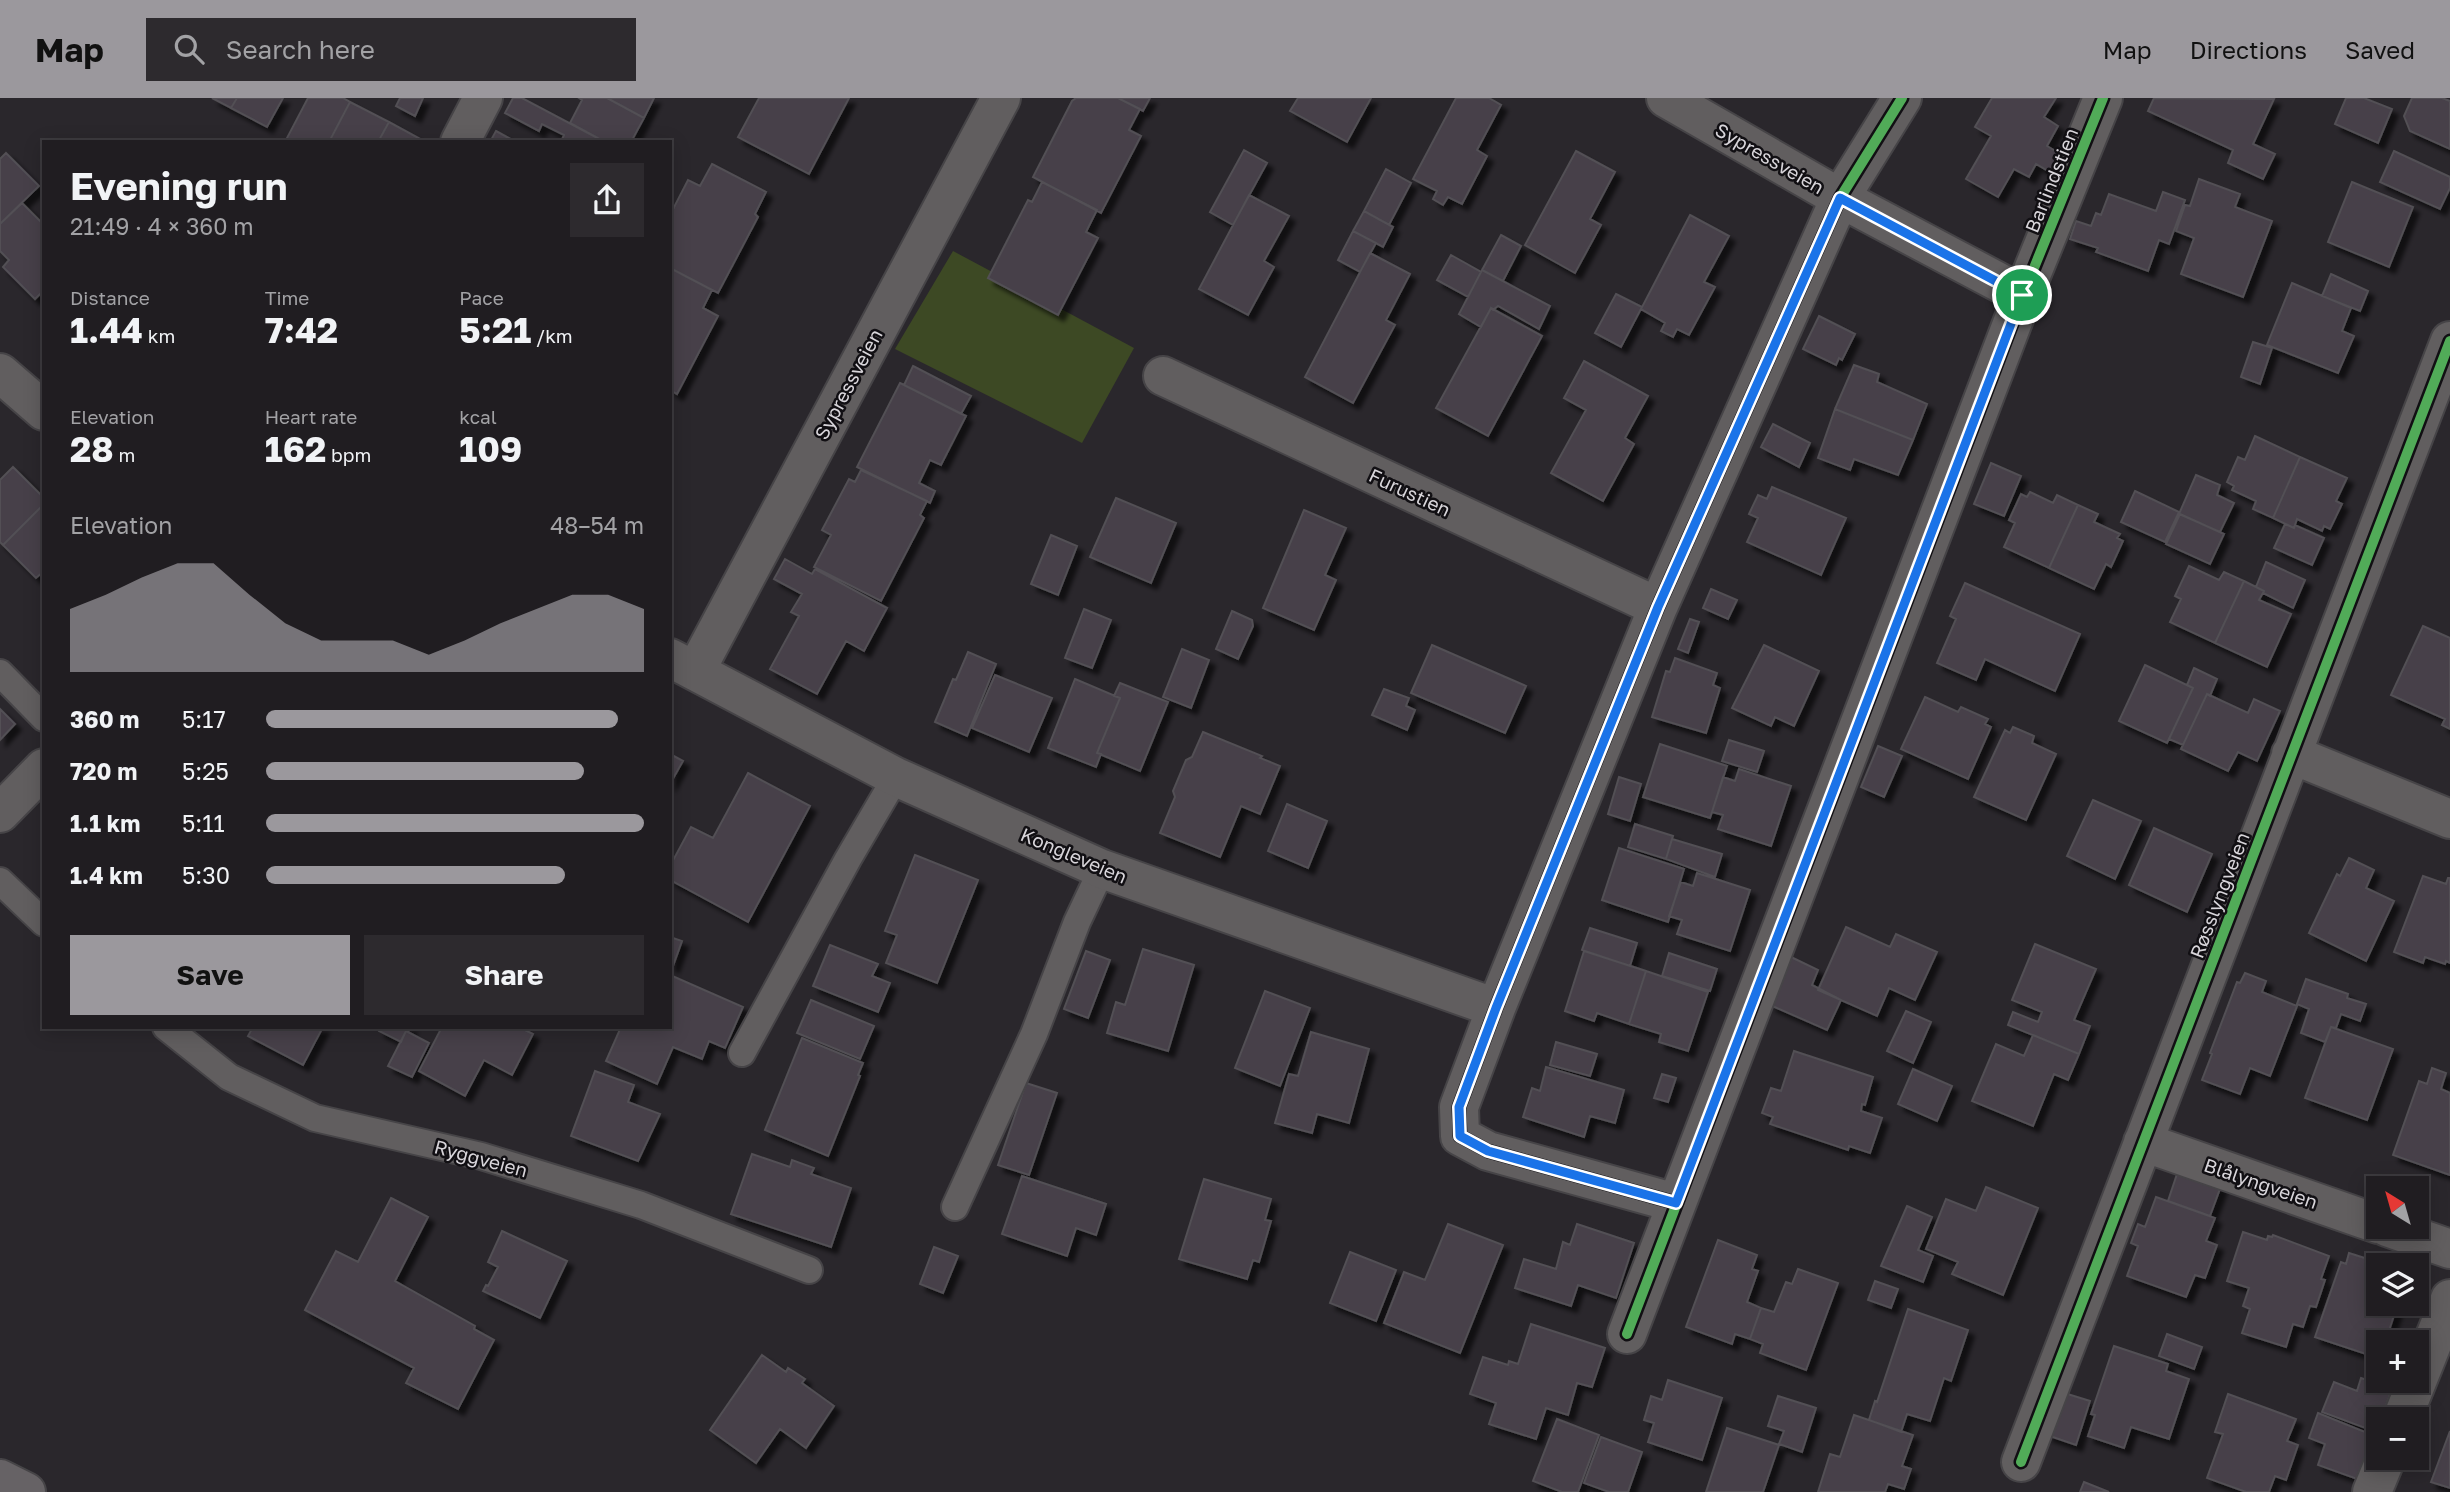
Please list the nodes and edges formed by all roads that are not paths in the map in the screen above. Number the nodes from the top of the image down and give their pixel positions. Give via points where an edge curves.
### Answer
1 (483, 98) edge
2 (1001, 98) edge
3 (1665, 98) edge
4 (1902, 98) edge
5 (2103, 98) edge
6 (461, 140) edge
7 (1840, 198) junction
8 (2022, 295) junction
9 (2450, 341) edge
10 (0, 373) edge
11 (1163, 376) dead end
12 (42, 409) edge
13 (1658, 607) junction
14 (683, 664) edge
15 (0, 673) edge
16 (42, 716) edge
17 (2291, 754) junction
18 (42, 770) edge
19 (896, 777) junction
20 (0, 813) edge
21 (2450, 819) edge
22 (1102, 869) junction
23 (0, 881) edge
24 (42, 921) edge
25 (1496, 1008) junction
26 (169, 1029) edge
27 (742, 1054) dead end
28 (2143, 1142) junction
29 (1676, 1203) junction
30 (955, 1208) dead end
31 (2366, 1220) edge
32 (2421, 1239) edge
33 (2450, 1249) edge
34 (809, 1269) dead end
35 (2450, 1299) edge
36 (1627, 1334) dead end
37 (2407, 1407) edge
38 (2021, 1462) dead end
39 (2381, 1470) edge
40 (0, 1479) edge
41 (26, 1492) edge
42 (2372, 1492) edge

1 - 6 street
2 - 14 street, Sypressveien
3 - 7 street, Sypressveien
4 - 7 street
5 - 8 street, Barlindstien
7 - 8 street, Sypressveien
7 - 13 street
8 - 29 street, Barlindstien
9 - 17 street, Røsslyngveien
10 - 12 street
11 - 13 street, Furustien
13 - 25 street
14 - 19 street, Kongleveien
15 - 16 lane
17 - 21 street
17 - 28 street, Røsslyngveien
18 - 20 street
19 - 22 street, Kongleveien
19 - 27 lane
22 - 25 street, Kongleveien
22 - 30 lane
23 - 24 lane
25 - 29 street via 1459,1107 1460,1136 1488,1151
26 - 34 lane, Ryggveien via 229,1077 315,1118 481,1156 641,1205
28 - 31 street, Blålyngveien
28 - 38 street, Røsslyngveien
29 - 36 street, Barlindstien
32 - 33 street
35 - 37 street
39 - 42 street
40 - 41 highway

